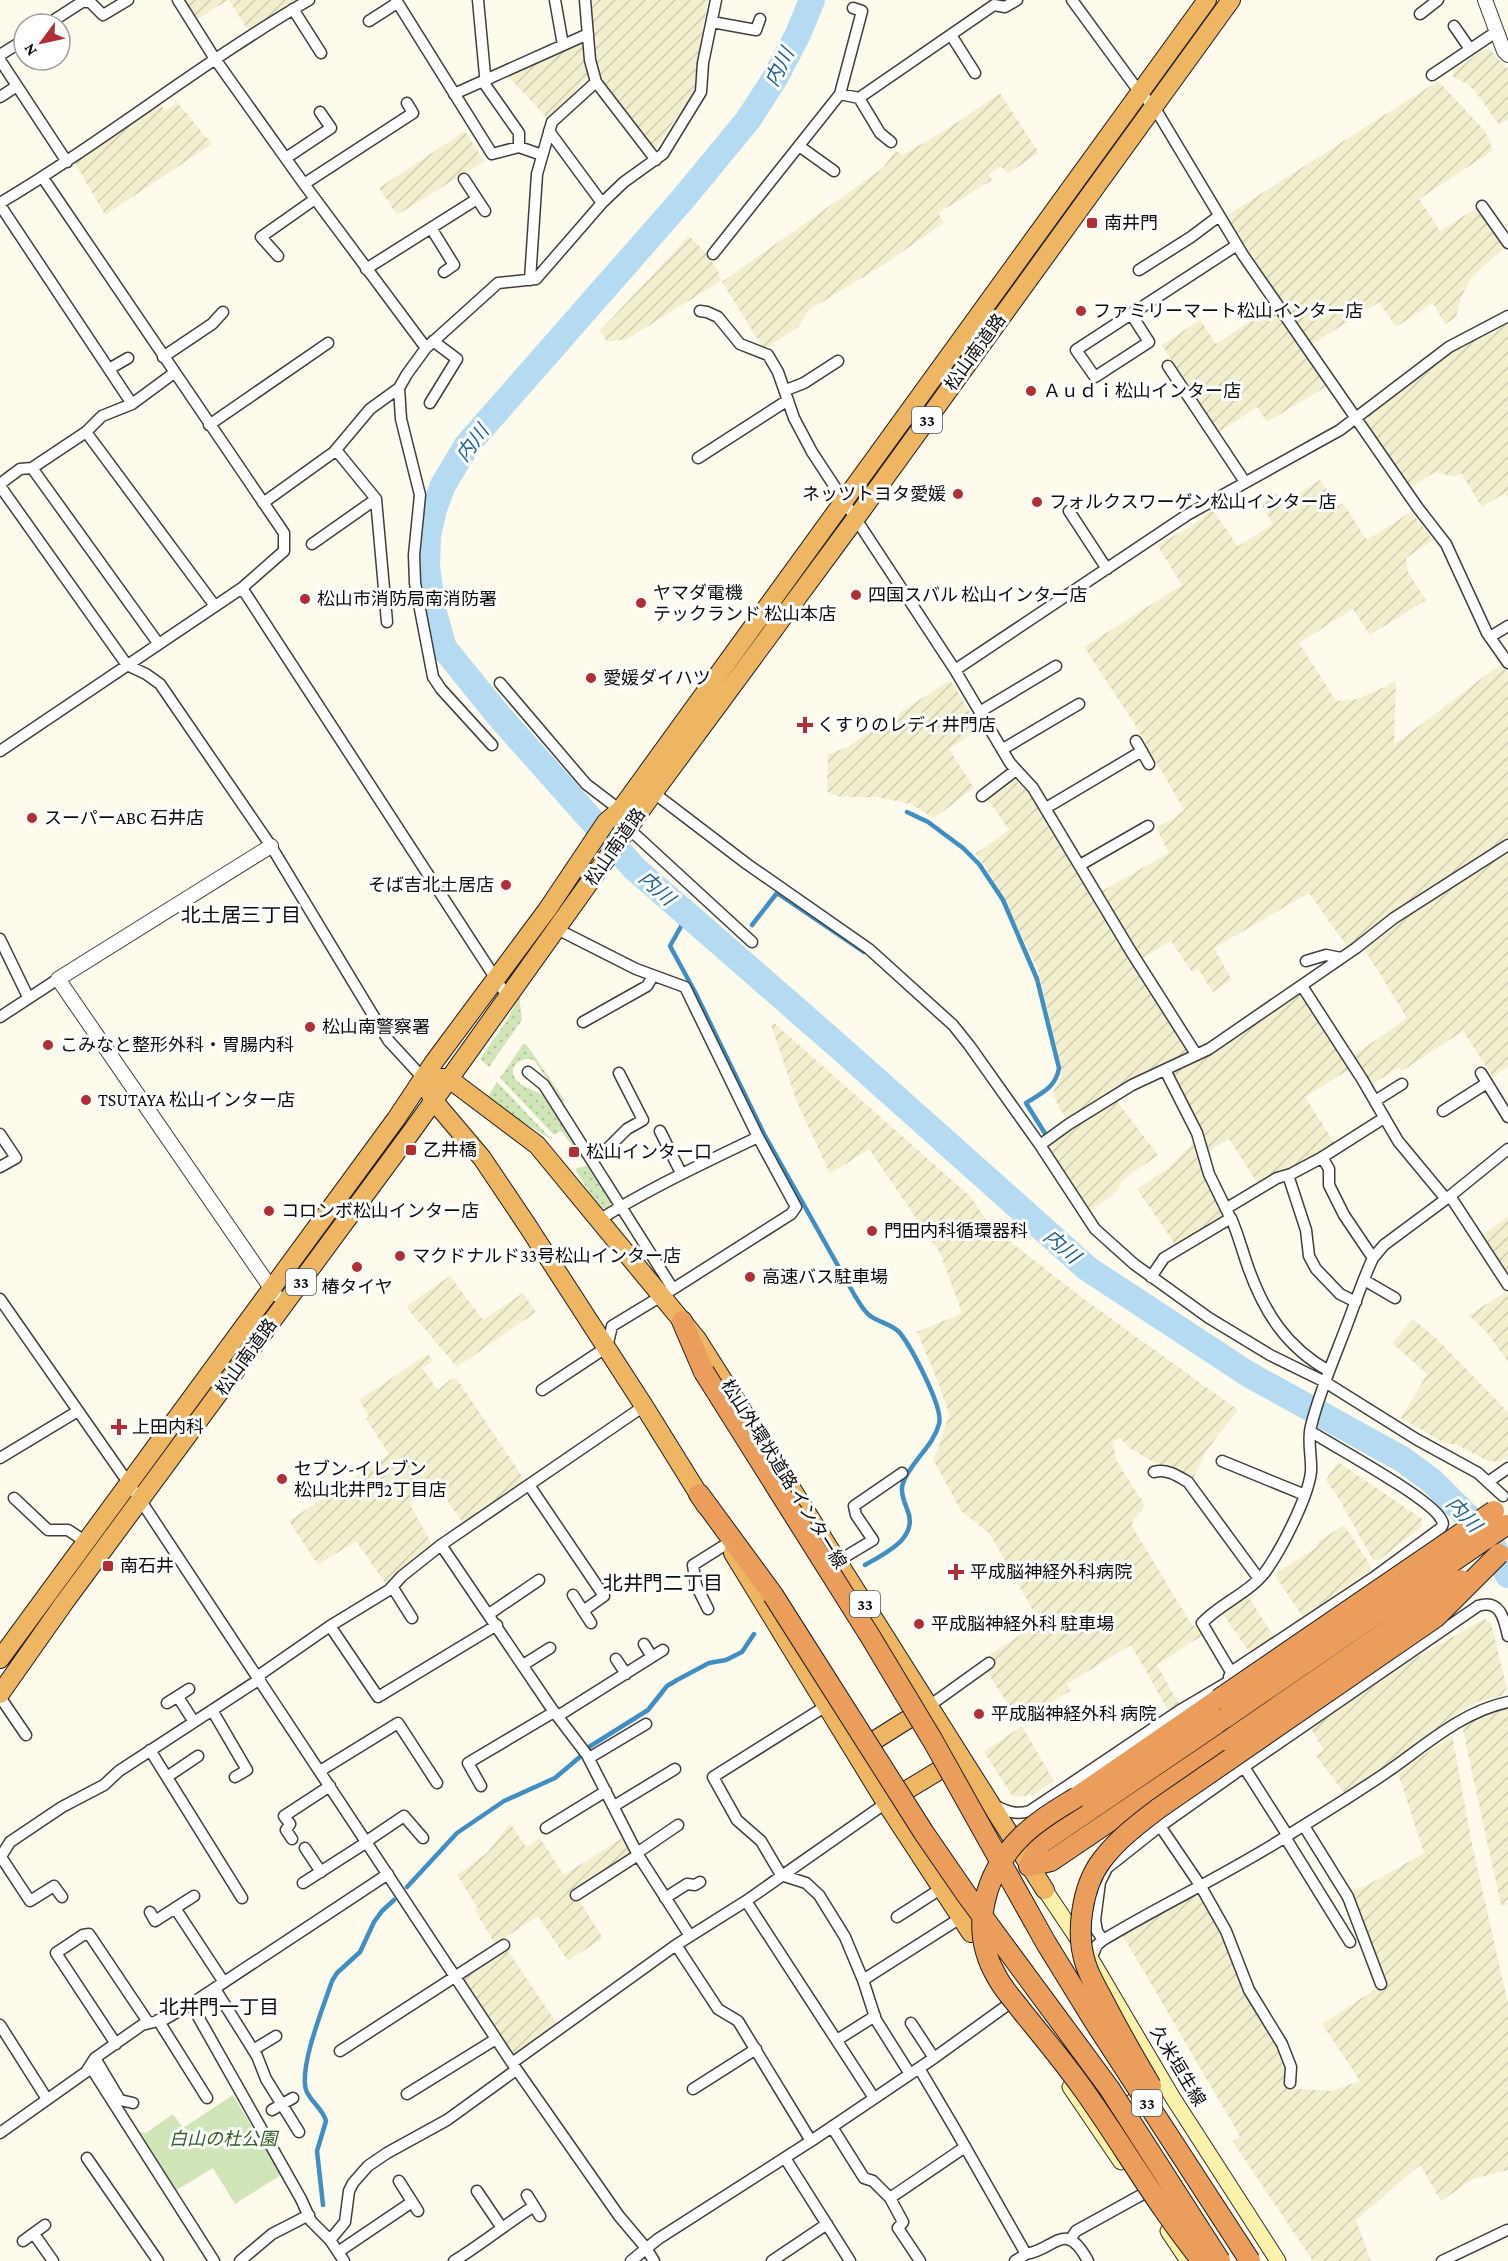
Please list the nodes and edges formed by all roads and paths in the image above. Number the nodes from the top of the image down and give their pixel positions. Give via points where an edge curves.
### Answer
1 (128, 0) edge
2 (178, 0) edge
3 (309, 0) edge
4 (478, 0) edge
5 (555, 0) edge
6 (585, 0) edge
7 (716, 0) edge
8 (1017, 0) edge
9 (1072, 0) edge
10 (1207, 0) edge
11 (1231, 0) edge
12 (1438, 0) edge
13 (1485, 0) edge
14 (396, 1) edge
15 (853, 8) dead end
16 (293, 9) junction
17 (66, 12) edge
18 (1420, 14) dead end
19 (760, 19) dead end
20 (369, 21) dead end
21 (712, 22) junction
22 (1454, 26) dead end
23 (1496, 32) junction
24 (588, 34) junction
25 (951, 35) junction
26 (563, 45) junction
27 (1470, 50) junction
28 (321, 53) dead end
29 (1508, 55) edge
30 (215, 59) junction
31 (0, 60) edge
32 (975, 73) dead end
33 (1432, 75) dead end
34 (486, 79) junction
35 (596, 82) junction
36 (17, 86) junction
37 (454, 94) junction
38 (840, 94) junction
39 (0, 97) edge
40 (859, 98) junction
41 (1147, 99) junction
42 (407, 103) dead end
43 (320, 112) dead end
44 (549, 131) junction
45 (891, 142) dead end
46 (799, 146) junction
47 (360, 147) junction
48 (519, 147) junction
49 (542, 155) junction
50 (286, 158) junction
51 (367, 158) dead end
52 (656, 160) junction
53 (67, 162) junction
54 (834, 171) dead end
55 (43, 177) junction
56 (464, 179) dead end
57 (304, 184) junction
58 (315, 199) junction
59 (477, 199) junction
60 (602, 203) junction
61 (0, 204) edge
62 (1482, 206) dead end
63 (485, 211) dead end
64 (1220, 216) junction
65 (430, 228) junction
66 (1508, 243) edge
67 (1237, 244) junction
68 (713, 254) dead end
69 (278, 256) dead end
70 (366, 269) junction
71 (1139, 270) dead end
72 (444, 272) dead end
73 (530, 280) junction
74 (700, 311) dead end
75 (223, 312) dead end
76 (1131, 314) junction
77 (1508, 316) edge
78 (328, 343) dead end
79 (430, 345) junction
80 (164, 357) junction
81 (128, 358) dead end
82 (838, 361) dead end
83 (1168, 366) dead end
84 (109, 369) junction
85 (174, 373) junction
86 (399, 388) junction
87 (787, 395) junction
88 (430, 403) dead end
89 (132, 404) junction
90 (1356, 418) junction
91 (209, 425) junction
92 (86, 432) junction
93 (336, 450) junction
94 (698, 458) dead end
95 (32, 468) junction
96 (1245, 482) junction
97 (0, 485) edge
98 (376, 499) junction
99 (844, 501) junction
100 (263, 503) junction
101 (1069, 511) dead end
102 (856, 518) junction
103 (312, 544) dead end
104 (1107, 569) junction
105 (242, 588) junction
106 (214, 606) junction
107 (387, 622) dead end
108 (1508, 626) edge
109 (1490, 637) junction
110 (158, 643) junction
111 (1508, 663) edge
112 (127, 665) junction
113 (1056, 666) dead end
114 (955, 670) junction
115 (500, 683) dead end
116 (1078, 704) dead end
117 (981, 711) junction
118 (1136, 741) dead end
119 (492, 745) dead end
120 (1003, 749) junction
121 (1142, 751) junction
122 (0, 752) edge
123 (1149, 764) dead end
124 (1016, 770) junction
125 (647, 788) junction
126 (982, 796) dead end
127 (1046, 808) junction
128 (613, 816) junction
129 (1148, 826) dead end
130 (625, 833) junction
131 (1508, 844) edge
132 (271, 846) junction
133 (1080, 866) junction
134 (557, 929) junction
135 (0, 939) edge
136 (752, 942) dead end
137 (1341, 958) junction
138 (1306, 961) dead end
139 (654, 976) junction
140 (497, 979) junction
141 (58, 980) junction
142 (1302, 986) junction
143 (507, 996) junction
144 (28, 997) junction
145 (0, 1017) edge
146 (583, 1022) dead end
147 (1196, 1053) junction
148 (1165, 1070) junction
149 (528, 1072) dead end
150 (1481, 1073) dead end
151 (619, 1074) dead end
152 (423, 1078) junction
153 (448, 1078) junction
154 (1487, 1083) junction
155 (1402, 1084) dead end
156 (433, 1100) junction
157 (1375, 1101) junction
158 (1443, 1111) dead end
159 (1508, 1117) edge
160 (1384, 1118) junction
161 (660, 1131) dead end
162 (0, 1134) edge
163 (758, 1137) junction
164 (1040, 1145) junction
165 (1508, 1149) edge
166 (1323, 1157) junction
167 (592, 1159) junction
168 (0, 1167) edge
169 (681, 1173) junction
170 (1288, 1174) junction
171 (1448, 1198) junction
172 (621, 1206) junction
173 (1229, 1213) junction
174 (599, 1220) junction
175 (1373, 1258) junction
176 (1151, 1277) junction
177 (1364, 1280) junction
178 (1508, 1285) edge
179 (272, 1289) junction
180 (667, 1292) junction
181 (1395, 1298) dead end
182 (0, 1299) edge
183 (1356, 1302) junction
184 (283, 1306) junction
185 (682, 1321) junction
186 (607, 1347) junction
187 (1329, 1371) junction
188 (1323, 1386) junction
189 (542, 1390) dead end
190 (644, 1406) junction
191 (78, 1411) junction
192 (1310, 1429) junction
193 (0, 1458) edge
194 (1222, 1461) dead end
195 (1508, 1468) edge
196 (902, 1473) dead end
197 (1154, 1473) dead end
198 (1488, 1482) junction
199 (129, 1483) junction
200 (529, 1485) junction
201 (699, 1494) junction
202 (1305, 1496) junction
203 (14, 1498) dead end
204 (141, 1501) junction
205 (1504, 1512) edge
206 (86, 1542) junction
207 (728, 1544) junction
208 (441, 1545) junction
209 (1503, 1551) edge
210 (838, 1561) junction
211 (1373, 1578) junction
212 (1259, 1579) junction
213 (539, 1580) dead end
214 (393, 1588) junction
215 (573, 1595) dead end
216 (708, 1609) dead end
217 (583, 1611) junction
218 (489, 1614) junction
219 (412, 1618) dead end
220 (591, 1623) dead end
221 (496, 1625) junction
222 (330, 1626) junction
223 (1508, 1636) edge
224 (644, 1644) dead end
225 (1419, 1647) junction
226 (550, 1648) dead end
227 (663, 1650) dead end
228 (652, 1657) junction
229 (0, 1659) edge
230 (616, 1659) dead end
231 (989, 1663) dead end
232 (523, 1665) junction
233 (626, 1674) junction
234 (259, 1677) junction
235 (1229, 1678) junction
236 (189, 1689) dead end
237 (0, 1695) edge
238 (177, 1697) junction
239 (1508, 1702) edge
240 (167, 1703) dead end
241 (826, 1706) junction
242 (929, 1706) junction
243 (212, 1710) junction
244 (556, 1714) junction
245 (194, 1722) junction
246 (646, 1724) dead end
247 (26, 1735) dead end
248 (150, 1750) junction
249 (855, 1752) junction
250 (198, 1756) dead end
251 (962, 1756) junction
252 (589, 1758) junction
253 (1244, 1767) junction
254 (675, 1768) dead end
255 (320, 1771) junction
256 (167, 1777) junction
257 (235, 1777) dead end
258 (437, 1783) dead end
259 (330, 1786) junction
260 (481, 1786) dead end
261 (606, 1791) junction
262 (989, 1802) junction
263 (886, 1803) junction
264 (614, 1806) junction
265 (678, 1825) dead end
266 (1160, 1826) junction
267 (1304, 1826) junction
268 (546, 1828) dead end
269 (1286, 1837) junction
270 (423, 1838) dead end
271 (292, 1839) dead end
272 (367, 1842) junction
273 (305, 1848) dead end
274 (638, 1854) junction
275 (0, 1857) edge
276 (1029, 1866) junction
277 (321, 1872) junction
278 (388, 1874) junction
279 (781, 1875) junction
280 (700, 1882) dead end
281 (303, 1883) dead end
282 (1200, 1885) junction
283 (942, 1888) junction
284 (1045, 1890) joint
285 (576, 1895) dead end
286 (194, 1896) dead end
287 (62, 1897) dead end
288 (242, 1898) dead end
289 (665, 1898) junction
290 (746, 1901) junction
291 (176, 1908) junction
292 (150, 1912) dead end
293 (897, 1917) dead end
294 (967, 1925) junction
295 (690, 1936) junction
296 (1103, 1940) junction
297 (1350, 1942) dead end
298 (504, 1945) dead end
299 (676, 1945) junction
300 (1091, 1959) junction
301 (455, 1977) junction
302 (863, 1980) junction
303 (1381, 1984) dead end
304 (219, 1985) junction
305 (1013, 2001) junction
306 (191, 2004) junction
307 (875, 2016) junction
308 (153, 2021) junction
309 (911, 2023) dead end
310 (0, 2025) edge
311 (276, 2036) dead end
312 (496, 2039) junction
313 (837, 2040) junction
314 (116, 2044) junction
315 (756, 2049) junction
316 (253, 2050) junction
317 (340, 2051) dead end
318 (934, 2058) junction
319 (93, 2062) junction
320 (514, 2066) junction
321 (914, 2071) junction
322 (1164, 2080) junction
323 (1290, 2083) dead end
324 (693, 2090) dead end
325 (407, 2094) dead end
326 (207, 2098) dead end
327 (293, 2098) dead end
328 (874, 2098) junction
329 (47, 2099) junction
330 (133, 2103) dead end
331 (277, 2108) junction
332 (1096, 2126) junction
333 (832, 2127) junction
334 (299, 2132) dead end
335 (0, 2133) edge
336 (811, 2141) junction
337 (965, 2147) junction
338 (87, 2158) dead end
339 (785, 2158) junction
340 (399, 2181) dead end
341 (477, 2191) dead end
342 (1143, 2194) junction
343 (527, 2195) dead end
344 (890, 2198) junction
345 (534, 2206) junction
346 (309, 2215) junction
347 (540, 2217) dead end
348 (827, 2224) junction
349 (45, 2225) dead end
350 (502, 2228) junction
351 (1507, 2230) edge
352 (34, 2234) junction
353 (330, 2240) junction
354 (1070, 2240) junction
355 (23, 2241) dead end
356 (646, 2248) junction
357 (1026, 2254) junction
358 (341, 2257) edge
359 (53, 2261) edge
360 (158, 2261) edge
361 (214, 2261) edge
362 (240, 2261) edge
363 (454, 2261) edge
364 (631, 2261) edge
365 (654, 2261) edge
366 (772, 2261) edge
367 (850, 2261) edge
368 (920, 2261) edge
369 (1016, 2261) edge
370 (1088, 2261) edge
371 (1188, 2261) edge
372 (1202, 2261) edge
373 (1220, 2261) edge
374 (1251, 2261) edge
375 (1278, 2261) edge
376 (1442, 2261) edge

1 - 17 street via 103,15 90,2 81,2
2 - 30 street
3 - 16 street
4 - 34 street
5 - 26 street
6 - 24 street
7 - 21 street
8 - 25 street via 1005,7 994,5
9 - 41 street
10 - 41 highway, 松山南道路 / 33
11 - 41 highway, 松山南道路 / 33
12 - 18 street
13 - 23 street
14 - 20 street
14 - 37 street
15 - 38 street via 862,11
16 - 28 street
16 - 30 street
19 - 21 street via 756,30
21 - 52 street via 701,92
22 - 27 street
23 - 27 street
23 - 29 street
24 - 26 street
24 - 35 street
25 - 32 street
25 - 40 street
26 - 34 street
27 - 33 street
30 - 50 street
30 - 53 street
31 - 36 street
34 - 37 street
34 - 48 street via 486,86 519,133
35 - 44 street via 552,122
35 - 52 street
36 - 39 street
36 - 53 street
37 - 48 street via 492,154
38 - 40 street
38 - 46 street
40 - 45 street via 880,133
41 - 64 street
41 - 99 highway, 松山南道路 / 33
41 - 102 highway, 松山南道路 / 33
42 - 47 street via 413,113
43 - 50 street via 331,128
44 - 49 street
44 - 60 street
46 - 54 street
46 - 68 street
47 - 51 street
47 - 57 street
48 - 49 street
49 - 73 street via 537,174
50 - 57 street
52 - 60 street
53 - 55 street
55 - 61 street
55 - 80 street
56 - 59 street
57 - 58 street
58 - 69 street via 261,237
58 - 70 street
59 - 63 street
59 - 65 street
60 - 73 street via 536,279
61 - 84 street
62 - 66 street
64 - 67 street
64 - 71 street
65 - 70 street
65 - 72 street via 454,265
67 - 76 street
67 - 90 street
70 - 79 street
73 - 79 street via 498,283
74 - 87 street via 718,317 740,344 768,355
75 - 80 street
76 - 76 street via 1077,350 1095,377 1149,342
77 - 90 street via 1449,347
78 - 91 street
79 - 86 street
79 - 88 street via 457,359
80 - 85 street
81 - 84 street
82 - 87 street
83 - 96 street
84 - 89 street
85 - 89 street
85 - 91 street
86 - 93 street via 370,409
86 - 119 street via 406,447 420,495 415,583 433,677
87 - 94 street
87 - 99 street via 812,452
89 - 92 street via 102,416
90 - 96 street
90 - 109 street via 1446,544
91 - 100 street
92 - 95 street
92 - 106 street
93 - 98 street
93 - 100 street
95 - 97 street via 20,470
95 - 110 street
96 - 104 street
97 - 112 street
98 - 103 street
98 - 107 street
99 - 102 street
99 - 125 highway, 松山南道路 / 33
100 - 105 street via 284,533 284,551
101 - 104 street
102 - 114 street
102 - 125 highway, 松山南道路 / 33
104 - 114 street
105 - 106 street
105 - 140 street
106 - 110 street
108 - 109 street
109 - 111 street
110 - 112 street
112 - 122 street
112 - 132 street via 160,684
113 - 117 street
114 - 117 street
115 - 128 street
116 - 120 street
117 - 120 street
118 - 121 street
120 - 124 street
121 - 123 street
121 - 127 street
124 - 126 street
124 - 127 street
125 - 128 highway, 松山南道路 / 33
125 - 130 highway, 松山南道路 / 33
125 - 164 street via 894,970 953,1025
127 - 133 street
128 - 140 highway, 松山南道路 / 33
129 - 133 street
130 - 134 highway, 松山南道路 / 33
130 - 136 street
131 - 137 street via 1394,918
132 - 141 street
132 - 152 street via 388,1040
133 - 147 street
134 - 139 street
134 - 143 highway, 松山南道路 / 33
135 - 144 street
137 - 138 street via 1326,955
137 - 142 street
139 - 146 street via 647,986
139 - 163 street via 685,987
140 - 143 street
140 - 152 highway, 松山南道路 / 33
141 - 144 street
141 - 179 street
142 - 147 street via 1209,1049
142 - 157 street
143 - 153 highway, 松山南道路 / 33
144 - 145 street
147 - 148 street
148 - 164 street via 1112,1097
148 - 173 street via 1197,1132 1209,1174
149 - 167 street via 544,1085
150 - 154 street
151 - 167 street via 643,1120
152 - 153 highway
152 - 156 highway, 33
152 - 179 highway, 松山南道路 / 33
153 - 156 highway, 松山南道路 / 33
153 - 174 highway, 松山外環状道路 インター線 / 33 via 537,1145
154 - 158 street
154 - 159 street
155 - 157 street
156 - 184 highway, 松山南道路 / 33
156 - 186 highway, 33 via 482,1158
157 - 160 street
160 - 166 street
160 - 171 street via 1407,1153
161 - 169 street
162 - 168 street via 16,1158
163 - 169 street
163 - 180 street via 796,1207 791,1214
164 - 176 street via 1095,1229
165 - 171 street
166 - 170 street
166 - 175 street via 1329,1168 1329,1185
167 - 172 street
169 - 172 street
170 - 173 street
170 - 183 street via 1306,1230 1309,1256 1340,1294
171 - 175 street via 1384,1245
171 - 178 street
172 - 174 street
172 - 180 street
173 - 176 street via 1164,1258
173 - 187 street via 1269,1314 1307,1359
174 - 180 highway, 松山外環状道路 インター線 / 33
175 - 177 street
176 - 188 street via 1186,1303
177 - 181 street
177 - 183 street
179 - 184 street
179 - 199 highway, 松山南道路 / 33
180 - 185 highway, 松山外環状道路 インター線 / 33
180 - 186 street via 612,1326
182 - 191 street
183 - 187 street
184 - 204 highway, 松山南道路 / 33
185 - 210 highway, 松山外環状道路 インター線 / 33 via 716,1366
185 - 374 highway, 33, bridge via 704,1372 916,1712 1046,1943
186 - 189 street
186 - 190 highway, 33
187 - 188 street
188 - 192 street
188 - 198 street
190 - 200 street
190 - 201 highway, 33
191 - 193 street
191 - 199 street
192 - 202 street via 1311,1471
192 - 211 street via 1425,1503 1441,1519 1441,1528
194 - 202 street
195 - 198 street
196 - 210 street via 854,1506 873,1540
197 - 212 street via 1165,1471 1188,1482
198 - 205 street
199 - 204 street
199 - 206 highway, 松山南道路 / 33
200 - 208 street
200 - 217 street via 604,1596
201 - 207 highway, 33
201 - 373 highway, 33, bridge via 773,1595 948,1868 1109,2088
202 - 212 street via 1276,1555
203 - 206 street via 48,1530 68,1530
204 - 234 street
204 - 237 highway, 松山南道路 / 33
205 - 276 highway, bridge via 1225,1718 1040,1844
205 - 372 highway, bridge via 1405,1570 1129,1763 1041,1819 1008,1851 990,1884 982,1912 981,1935 998,1980 1082,2087
206 - 229 highway, 松山南道路 / 33
207 - 216 street via 693,1565 696,1586
207 - 241 highway, 33
208 - 214 street
208 - 218 street
209 - 276 highway, bridge via 1051,1861
209 - 374 highway, bridge via 1436,1617 1127,1832 1101,1861 1087,1893 1080,1920 1085,1964
210 - 242 highway, 松山外環状道路 インター線 / 33
211 - 225 street
211 - 235 street
212 - 235 street via 1202,1623
213 - 218 street
214 - 219 street
214 - 222 street
215 - 217 street
217 - 220 street
218 - 221 street
221 - 222 street via 378,1697
221 - 232 street
222 - 234 street
223 - 225 street via 1502,1614 1487,1604 1478,1606
224 - 228 street
225 - 253 street
226 - 232 street
227 - 228 street
228 - 233 street
230 - 233 street
231 - 242 street
232 - 244 street
233 - 244 street
234 - 243 street
234 - 255 street
235 - 253 street
235 - 262 street via 1030,1811 1006,1812
236 - 238 street
237 - 247 street
238 - 240 street
238 - 245 street
239 - 267 street via 1482,1708 1464,1718
241 - 249 highway, 33
241 - 279 street via 712,1777 737,1820 761,1841
242 - 249 highway
242 - 251 highway, 松山外環状道路 インター線 / 33
243 - 245 street
243 - 257 street via 247,1770
244 - 252 street
244 - 260 street via 468,1763
245 - 248 street
246 - 252 street
248 - 256 street
248 - 275 street via 104,1785 10,1842
249 - 263 highway, 33
250 - 256 street
251 - 262 highway, 松山外環状道路 インター線 / 33
251 - 263 highway
252 - 261 street
253 - 266 street
253 - 269 street
254 - 264 street
255 - 258 street via 398,1723
255 - 259 street
256 - 288 street
259 - 271 street via 284,1816 290,1824 286,1830
259 - 272 street
261 - 264 street
261 - 268 street
262 - 276 highway, 松山外環状道路 インター線 / 33
263 - 279 street
263 - 283 highway, 33
264 - 274 street
265 - 274 street
266 - 282 street
266 - 296 street via 1102,1874 1095,1920
267 - 269 street
267 - 303 street via 1348,1897
269 - 282 street
269 - 297 street
270 - 272 street via 405,1816
272 - 277 street
272 - 278 street
273 - 277 street
274 - 285 street
274 - 289 street
275 - 287 street via 30,1901 54,1886
276 - 284 highway, 松山外環状道路 インター線 / 33
276 - 294 highway
277 - 281 street
278 - 301 street
278 - 304 street
279 - 290 street
279 - 302 street via 806,1883 819,1895 845,1937
280 - 289 street via 687,1884
282 - 296 street
282 - 323 street via 1226,1931 1250,1990 1282,2044 1290,2067
283 - 293 street
283 - 294 highway, 33
284 - 300 main road, 久米垣生線
286 - 291 street
289 - 295 street
290 - 295 street
290 - 313 street
291 - 292 street via 155,1921
291 - 304 street
294 - 302 street
294 - 305 main road
295 - 299 street
296 - 300 street
298 - 301 street
299 - 315 street via 718,2009 738,2021
299 - 320 street
300 - 322 main road, 久米垣生線
301 - 312 street
301 - 317 street
302 - 307 street
304 - 306 street
304 - 316 street
305 - 318 street
305 - 332 main road
306 - 308 street via 165,2019
306 - 346 street
307 - 313 street
307 - 321 street
308 - 314 street
308 - 314 street via 89,1934 83,1935 56,1953
308 - 326 street
309 - 318 street
310 - 329 street
311 - 316 street
312 - 320 street
312 - 325 street
313 - 328 street
314 - 319 street
315 - 324 street
315 - 336 street
316 - 331 street
318 - 321 street
319 - 329 street via 86,2072
319 - 330 street via 120,2100
319 - 361 street
320 - 353 street via 447,2120 368,2166 353,2183 345,2222
320 - 356 street via 619,2216
321 - 328 street
321 - 337 street
322 - 332 main road
322 - 375 main road, 久米垣生線
327 - 331 street
328 - 333 street
329 - 335 street
331 - 334 street
332 - 342 main road
333 - 336 street
333 - 344 street via 864,2178 873,2181
336 - 339 street
337 - 344 street
337 - 357 street
338 - 360 street
339 - 348 street
339 - 356 street
340 - 358 street via 415,2207
341 - 350 street
342 - 354 street via 1076,2231
342 - 371 main road
343 - 345 street
344 - 368 street via 903,2222 898,2228
345 - 347 street
345 - 350 street
346 - 353 street
346 - 362 street via 272,2234
348 - 366 street
348 - 367 street
349 - 352 street
350 - 363 street
351 - 376 street
352 - 355 street
352 - 359 street
353 - 358 street
354 - 357 street via 1052,2241
354 - 370 street via 1079,2245
356 - 364 street
356 - 365 street
357 - 369 street

